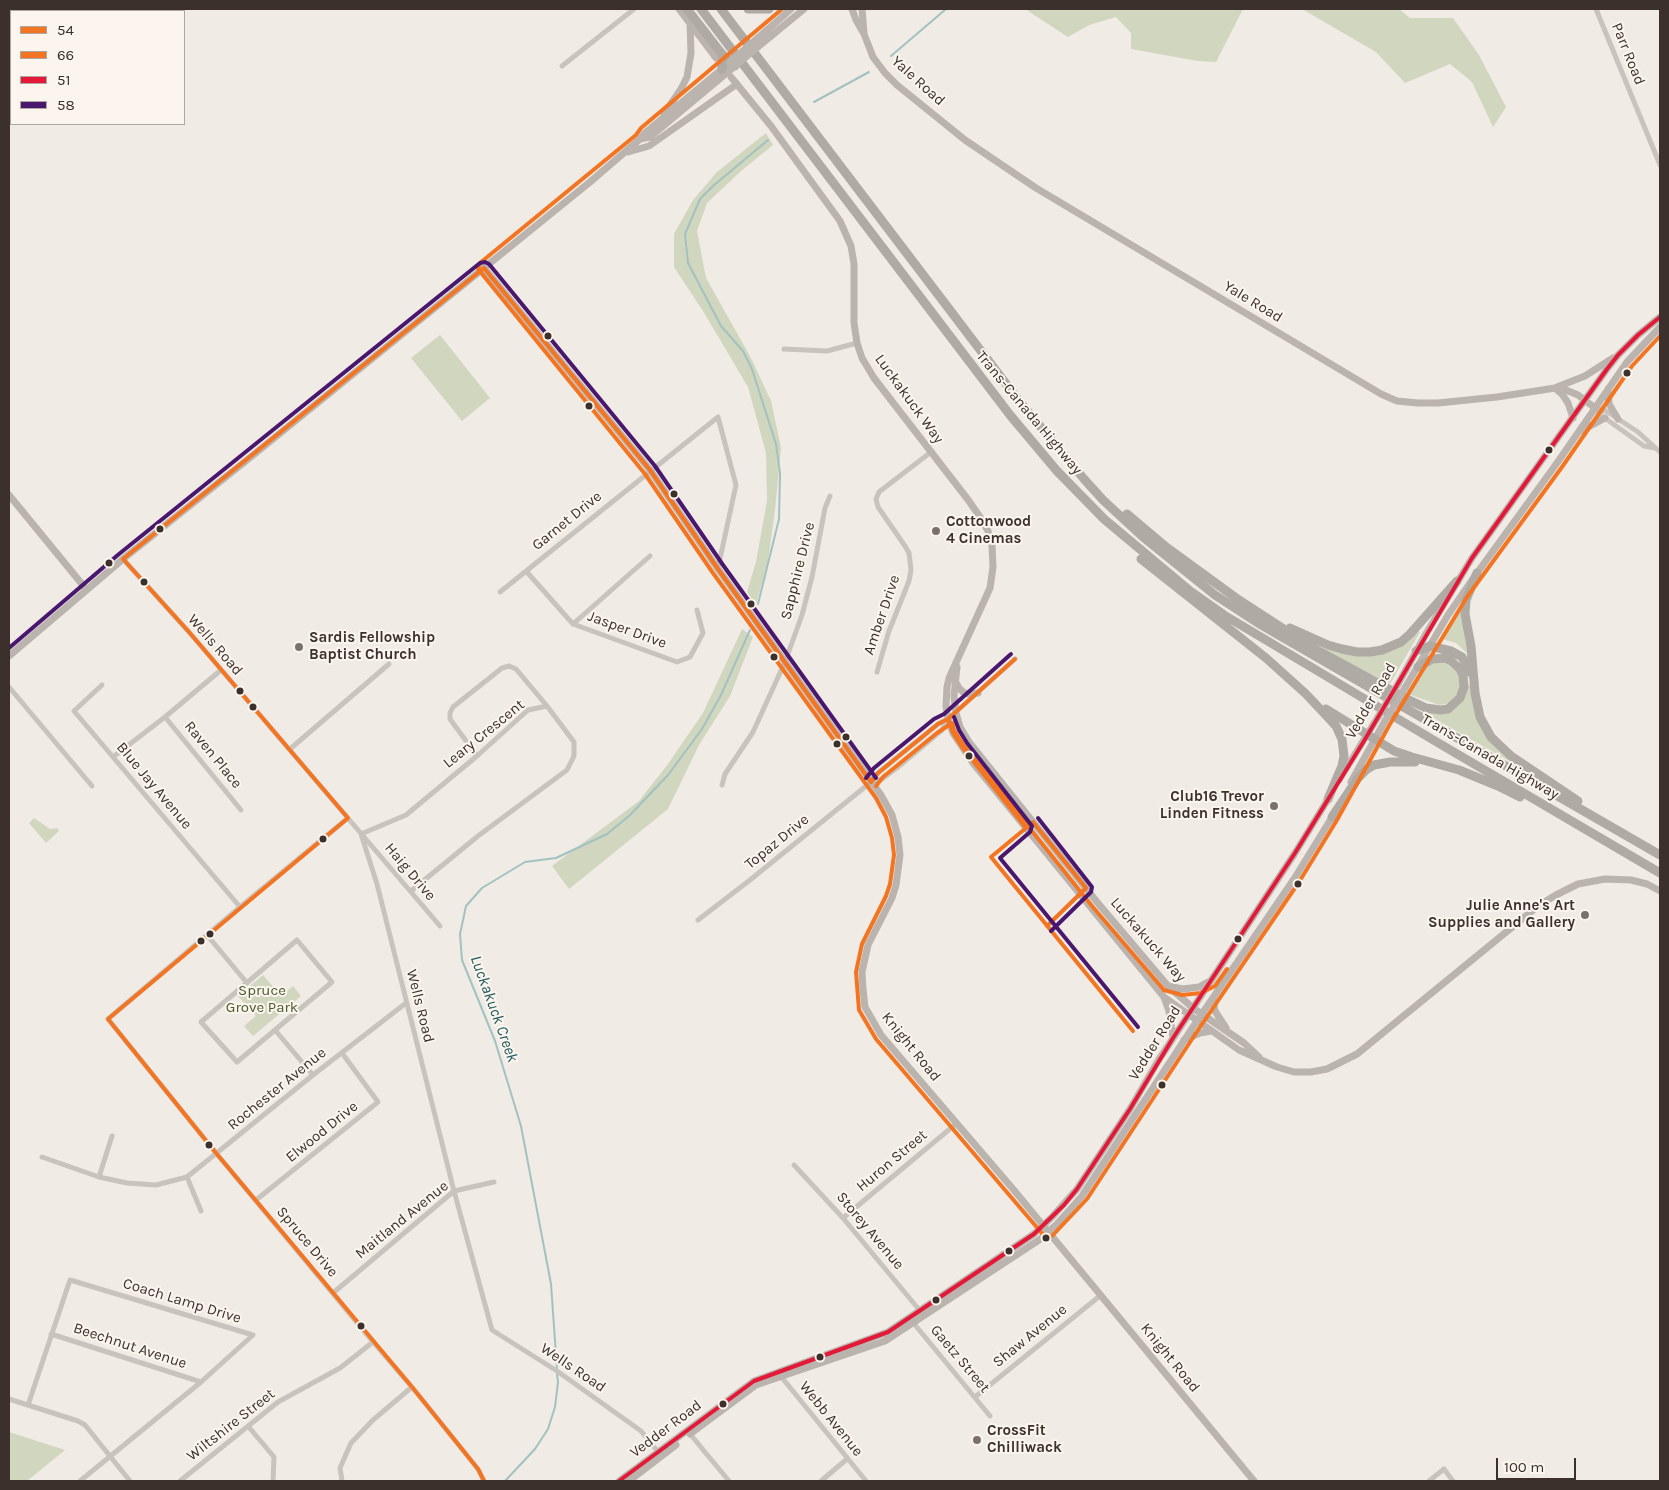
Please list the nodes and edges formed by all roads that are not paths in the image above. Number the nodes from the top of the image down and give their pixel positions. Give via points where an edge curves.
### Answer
1 (634, 9) edge
2 (678, 9) edge
3 (687, 9) edge
4 (700, 9) edge
5 (721, 9) edge
6 (748, 9) edge
7 (769, 9) edge
8 (791, 9) edge
9 (804, 9) edge
10 (852, 9) edge
11 (862, 9) edge
12 (1596, 9) edge
13 (690, 23) junction
14 (768, 33) junction
15 (864, 34) junction
16 (706, 45) junction
17 (691, 53) junction
18 (719, 56) junction
19 (733, 64) junction
20 (562, 66) dead end
21 (722, 69) junction
22 (731, 77) dead end
23 (715, 78) junction
24 (737, 84) junction
25 (659, 120) junction
26 (640, 140) junction
27 (623, 154) junction
28 (1660, 165) edge
29 (484, 268) junction
30 (1660, 316) edge
31 (1660, 327) edge
32 (857, 343) junction
33 (784, 349) dead end
34 (1618, 355) junction
35 (1555, 388) junction
36 (1608, 389) junction
37 (1586, 400) junction
38 (1595, 408) junction
39 (1573, 418) junction
40 (1606, 418) junction
41 (1618, 419) junction
42 (1578, 432) junction
43 (1655, 448) junction
44 (931, 452) junction
45 (1660, 452) edge
46 (650, 470) junction
47 (1057, 470) junction
48 (1084, 479) junction
49 (9, 495) edge
50 (830, 496) dead end
51 (650, 556) dead end
52 (123, 559) junction
53 (718, 569) junction
54 (526, 571) junction
55 (1477, 573) junction
56 (1458, 581) junction
57 (86, 589) junction
58 (500, 592) dead end
59 (697, 610) dead end
60 (1265, 617) junction
61 (573, 624) junction
62 (1430, 646) junction
63 (1416, 651) junction
64 (9, 656) edge
65 (1015, 659) dead end
66 (785, 662) junction
67 (957, 663) junction
68 (389, 664) dead end
69 (1418, 667) junction
70 (221, 670) junction
71 (877, 672) dead end
72 (1473, 677) junction
73 (955, 681) junction
74 (102, 685) dead end
75 (9, 688) edge
76 (978, 693) junction
77 (1306, 694) junction
78 (547, 706) junction
79 (956, 713) junction
80 (166, 717) junction
81 (948, 719) junction
82 (1371, 738) junction
83 (290, 749) junction
84 (477, 756) junction
85 (113, 757) junction
86 (1434, 764) junction
87 (871, 782) junction
88 (722, 785) dead end
89 (92, 786) dead end
90 (1328, 799) junction
91 (241, 810) dead end
92 (1332, 817) junction
93 (348, 818) junction
94 (361, 834) junction
95 (1604, 840) junction
96 (1660, 854) edge
97 (1660, 873) edge
98 (1660, 891) edge
99 (411, 892) junction
100 (240, 907) junction
101 (698, 920) dead end
102 (440, 926) dead end
103 (207, 934) junction
104 (1210, 981) junction
105 (247, 983) junction
106 (1168, 986) junction
107 (1164, 997) junction
108 (1212, 998) junction
109 (406, 1003) junction
110 (1193, 1008) junction
111 (1202, 1014) junction
112 (1188, 1015) junction
113 (1197, 1021) junction
114 (275, 1030) junction
115 (1211, 1031) junction
116 (1231, 1034) junction
117 (1173, 1038) junction
118 (1184, 1040) junction
119 (342, 1053) junction
120 (1263, 1061) junction
121 (313, 1075) junction
122 (956, 1123) junction
123 (112, 1136) dead end
124 (216, 1153) junction
125 (42, 1157) dead end
126 (794, 1165) dead end
127 (99, 1177) junction
128 (187, 1177) junction
129 (494, 1182) dead end
130 (454, 1191) junction
131 (256, 1200) junction
132 (201, 1211) dead end
133 (843, 1218) junction
134 (1046, 1229) junction
135 (333, 1293) junction
136 (1101, 1295) junction
137 (922, 1313) junction
138 (912, 1321) junction
139 (51, 1334) junction
140 (373, 1342) junction
141 (779, 1374) junction
142 (201, 1382) junction
143 (412, 1387) junction
144 (975, 1397) junction
145 (9, 1399) edge
146 (28, 1405) junction
147 (990, 1416) dead end
148 (248, 1426) junction
149 (690, 1434) junction
150 (660, 1455) junction
151 (111, 1456) junction
152 (848, 1459) junction
153 (80, 1481) edge
154 (130, 1481) edge
155 (180, 1481) edge
156 (273, 1481) edge
157 (342, 1481) edge
158 (484, 1481) edge
159 (619, 1481) edge
160 (629, 1481) edge
161 (729, 1481) edge
162 (821, 1481) edge
163 (866, 1481) edge
164 (1254, 1481) edge
165 (1429, 1481) edge
166 (1453, 1481) edge

1 - 20 street
2 - 13 street
3 - 18 highway
4 - 47 highway, Trans-Canada Highway via 920,299
5 - 48 highway, Trans-Canada Highway via 1016,397
6 - 7 highway
8 - 14 street
9 - 14 street
10 - 15 street, Yale Road
11 - 15 street, Yale Road
12 - 28 street, Parr Road
13 - 16 street
13 - 17 street
14 - 19 street, bridge
15 - 35 street, Yale Road via 873,57 885,73 965,140 1036,188 1381,394 1418,404
16 - 17 street
16 - 18 street
17 - 25 street via 681,90
18 - 19 highway, bridge
18 - 21 highway, bridge
19 - 21 street, bridge
19 - 23 street, bridge
21 - 23 street
22 - 24 street, Luckakuck Way
23 - 25 street
23 - 26 street via 650,137
24 - 27 street via 649,146
24 - 32 street, Luckakuck Way via 845,230 854,264
25 - 26 street via 644,132
26 - 27 street
27 - 29 street
29 - 46 street, Knight Road
29 - 52 street
30 - 34 street
31 - 36 street via 1627,362
32 - 33 street via 827,350
32 - 44 street, Luckakuck Way via 874,378
34 - 35 street via 1585,376
34 - 37 street
35 - 37 street, Yale Road
35 - 39 street via 1568,403
36 - 38 street
36 - 41 street via 1609,404
37 - 38 street, Yale Road
37 - 39 street, Vedder Road
38 - 40 street
38 - 41 street
38 - 42 street, Vedder Road
39 - 56 street, Vedder Road
40 - 42 street
40 - 43 street via 1644,446
41 - 43 street via 1648,439
42 - 55 street, Vedder Road
43 - 45 street
44 - 67 street, Luckakuck Way via 980,517 992,545 990,588
44 - 71 street, Amber Drive via 879,492 876,499 905,546 911,570
46 - 53 street, Knight Road
46 - 53 street, Garnet Drive via 718,417 736,484
46 - 54 street, Garnet Drive
47 - 77 highway via 1128,548
47 - 95 highway, Trans-Canada Highway via 1104,519 1212,606
48 - 60 highway via 1166,546
48 - 96 highway, Trans-Canada Highway via 1143,537 1234,608
49 - 57 street
50 - 66 street, Sapphire Drive via 802,615
51 - 61 street
52 - 57 street
52 - 70 street, Wells Road
53 - 66 street, Knight Road
54 - 58 street, Garnet Drive
54 - 61 street, Jasper Drive
55 - 62 street, Vedder Road
55 - 72 highway via 1466,600 1465,614
56 - 60 highway via 1410,634 1392,646 1376,651 1357,652 1328,645
56 - 63 street, Vedder Road
57 - 64 street
59 - 61 street, Jasper Drive via 703,633 690,657 677,662
60 - 69 highway via 1313,648 1418,705 1440,710 1452,706 1460,698 1465,682 1456,664 1438,658
62 - 63 highway
62 - 69 street, Vedder Road
62 - 72 highway via 1457,653
63 - 82 street, Vedder Road, bridge via 1378,717
65 - 76 street, Topaz Drive
66 - 87 street, Knight Road
66 - 88 street, Sapphire Drive via 753,732 725,774
67 - 73 street, Luckakuck Way
67 - 81 street, Luckakuck Way via 947,687
68 - 83 street
69 - 82 street, Vedder Road, bridge
70 - 80 street
70 - 83 street, Wells Road
72 - 96 highway via 1480,717 1499,746 1560,790
73 - 76 street via 963,692
73 - 79 street, Luckakuck Way
74 - 85 street, Blue Jay Avenue via 74,711
75 - 89 street
76 - 79 street, Topaz Drive
77 - 82 highway
77 - 90 highway via 1336,726 1342,739 1342,766
78 - 84 street, Leary Crescent via 528,710
78 - 84 street via 516,669 502,668 453,706 450,713 450,719
78 - 99 street, Leary Crescent via 574,742 574,756 567,770 478,836
79 - 81 street, Topaz Drive
79 - 106 street, Luckakuck Way via 960,727 980,757
80 - 85 street
80 - 91 street, Raven Place
81 - 87 street, Topaz Drive via 932,728
81 - 107 street, Luckakuck Way via 953,733 973,763
82 - 86 highway via 1401,754
82 - 90 street, Vedder Road
82 - 92 street, Vedder Road
83 - 93 street, Wells Road
84 - 94 street, Leary Crescent via 406,815
85 - 100 street, Blue Jay Avenue
86 - 92 highway via 1390,762 1374,766 1358,778
86 - 95 highway via 1498,786
87 - 101 street, Topaz Drive
87 - 122 street, Knight Road via 892,816 900,855 892,898 868,945 862,972 865,1006 880,1035
90 - 104 street, Vedder Road via 1296,853
92 - 108 street, Vedder Road
93 - 94 street, Wells Road
93 - 100 street
94 - 99 street, Haig Drive
94 - 109 street, Wells Road via 377,884
95 - 97 highway, Trans-Canada Highway
98 - 120 street, Luckakuck Way via 1648,884 1615,878 1588,881 1568,888 1538,906 1372,1042 1341,1063 1327,1069 1294,1072
99 - 102 street, Haig Drive
100 - 103 street
103 - 105 street
103 - 124 street, Spruce Drive via 108,1019
104 - 106 street via 1193,988
104 - 110 street, Vedder Road
105 - 114 street via 202,1022 237,1062
105 - 114 street via 297,940 332,982
106 - 110 street, Luckakuck Way
107 - 112 street, Luckakuck Way
107 - 117 street
108 - 111 street, Vedder Road
108 - 116 street via 1215,1011
109 - 119 street, Rochester Avenue
109 - 130 street, Wells Road
110 - 111 street, Luckakuck Way
110 - 112 street, Vedder Road
111 - 113 street, Vedder Road
111 - 116 street, Luckakuck Way
112 - 113 street, Luckakuck Way
112 - 117 street, Vedder Road
113 - 115 street, Luckakuck Way
113 - 118 street, Vedder Road
114 - 121 street
115 - 118 street
115 - 120 street, Luckakuck Way
116 - 120 street, Luckakuck Way
117 - 134 street, Vedder Road via 1077,1189
118 - 134 street, Vedder Road via 1082,1196
119 - 121 street, Rochester Avenue
119 - 131 street, Elwood Drive via 378,1102
121 - 124 street, Rochester Avenue
122 - 133 street, Huron Street
122 - 134 street, Knight Road
123 - 127 street
124 - 128 street, Rochester Avenue
124 - 131 street, Spruce Drive
125 - 127 street, Rochester Avenue
126 - 133 street, Storey Avenue
127 - 128 street, Rochester Avenue via 156,1185
128 - 132 street
129 - 130 street, Maitland Avenue
130 - 135 street, Maitland Avenue
130 - 150 street, Wells Road via 492,1330 642,1431
131 - 135 street, Spruce Drive
133 - 137 street, Storey Avenue
134 - 136 street, Knight Road
134 - 137 street, Vedder Road via 1034,1234
135 - 140 street, Spruce Drive
136 - 144 street, Shaw Avenue
136 - 164 street, Knight Road
137 - 138 street, Vedder Road
138 - 141 street, Vedder Road
138 - 144 street, Gaetz Street
139 - 142 street, Beechnut Avenue
139 - 142 street, Coach Lamp Drive via 70,1280 253,1335
139 - 146 street, Coach Lamp Drive
140 - 143 street, Spruce Drive
140 - 148 street, Wiltshire Street via 340,1368 278,1402
141 - 149 street, Vedder Road via 748,1390
141 - 150 street, Vedder Road via 746,1386
141 - 152 street, Webb Avenue
142 - 151 street, Coach Lamp Drive
143 - 157 street via 373,1420 351,1444 340,1468
143 - 158 street, Spruce Drive via 478,1469
144 - 147 street, Gaetz Street
145 - 146 street
146 - 151 street via 85,1425
148 - 155 street, Wiltshire Street
148 - 156 street via 274,1457
149 - 150 street, Vedder Road
149 - 161 street
150 - 159 street, Vedder Road
150 - 160 street, Vedder Road
151 - 153 street, Coach Lamp Drive
151 - 154 street
152 - 162 street
152 - 163 street, Webb Avenue
165 - 166 street via 1444,1469

